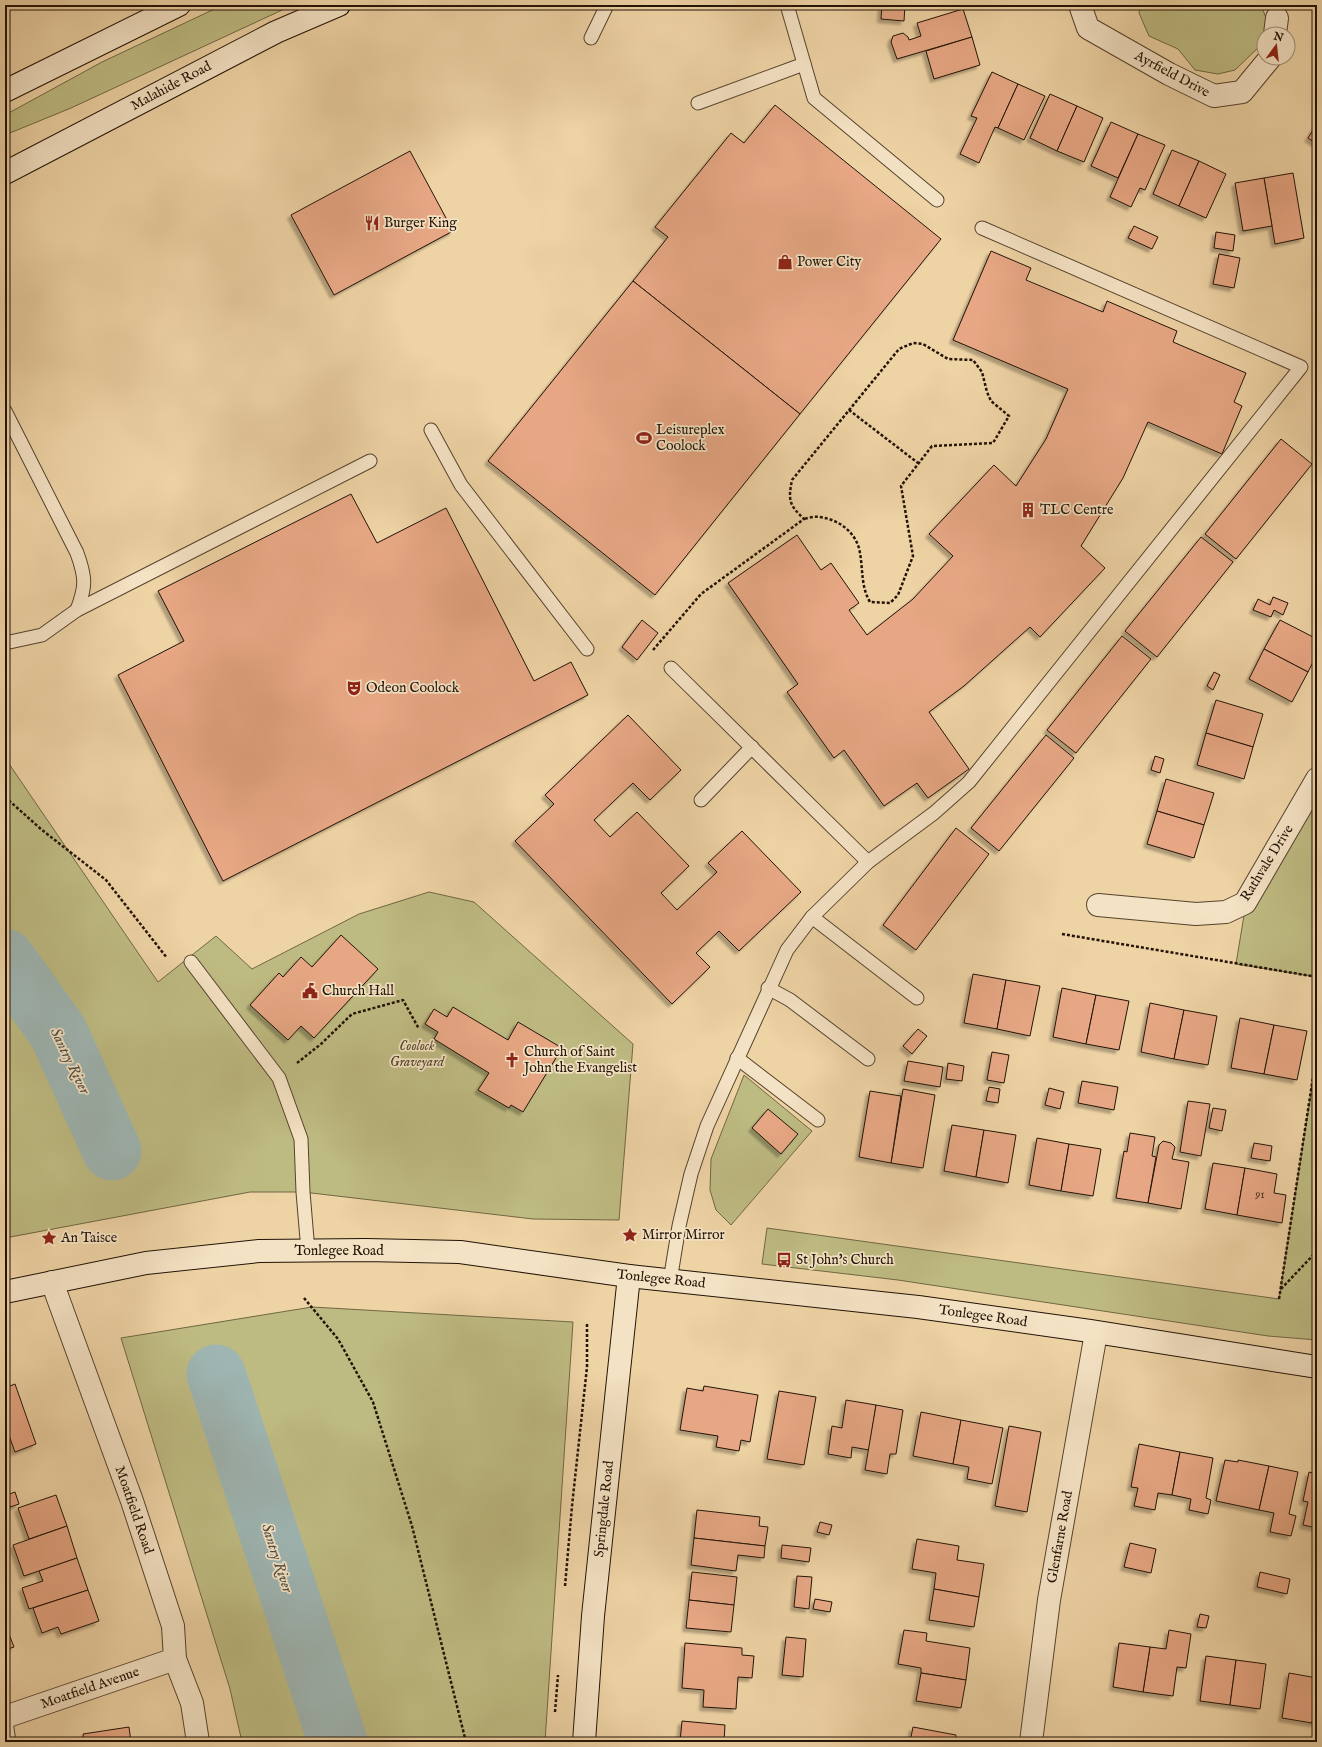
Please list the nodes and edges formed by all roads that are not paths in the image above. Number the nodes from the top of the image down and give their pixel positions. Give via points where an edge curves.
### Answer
1 (179, 5) edge
2 (339, 5) edge
3 (607, 5) edge
4 (787, 5) edge
5 (1080, 5) edge
6 (591, 38) dead end
7 (804, 64) junction
8 (1263, 66) edge
9 (5, 90) edge
10 (698, 103) dead end
11 (5, 172) edge
12 (938, 200) dead end
13 (982, 228) dead end
14 (5, 411) edge
15 (431, 430) dead end
16 (370, 461) dead end
17 (77, 610) junction
18 (5, 643) edge
19 (587, 649) dead end
20 (671, 668) road end
21 (752, 747) junction
22 (1317, 779) edge
23 (701, 800) dead end
24 (868, 862) junction
25 (1098, 905) dead end
26 (812, 917) junction
27 (194, 966) road end
28 (768, 988) junction
29 (917, 998) dead end
30 (737, 1058) junction
31 (868, 1059) dead end
32 (818, 1120) dead end
33 (308, 1251) junction
34 (629, 1276) junction
35 (670, 1281) junction
36 (52, 1282) junction
37 (5, 1292) edge
38 (1096, 1333) junction
39 (1317, 1367) edge
40 (175, 1659) junction
41 (5, 1717) edge
42 (8, 1742) edge
43 (198, 1742) edge
44 (584, 1742) edge
45 (1031, 1742) edge

1 - 9 street
2 - 11 street, Malahide Road via 276,32
3 - 6 lane
4 - 7 lane
5 - 8 street, Ayrfield Drive via 1088,28 1169,74 1214,96 1242,92
7 - 10 lane
7 - 12 lane via 814,98
13 - 24 lane via 1301,367 969,782 934,813
14 - 17 lane via 78,553 83,570 84,592
15 - 19 lane via 461,485
16 - 17 lane
17 - 18 lane via 42,635
20 - 21 lane
21 - 23 lane
21 - 24 lane
22 - 25 street, Rathvale Drive via 1245,903 1226,912 1196,914
24 - 26 lane
26 - 28 lane via 786,950
26 - 29 lane
27 - 33 lane via 279,1078 301,1139
28 - 30 lane
28 - 31 lane via 790,1000
30 - 32 lane
30 - 35 lane via 707,1126 691,1174 678,1226
33 - 34 street, Tonlegee Road via 460,1252
33 - 36 street, Tonlegee Road via 259,1252 146,1263
34 - 35 street, Tonlegee Road
34 - 44 street, Springdale Road via 593,1616
35 - 38 street, Tonlegee Road via 902,1305
36 - 37 street, Tonlegee Road
36 - 40 street, Moatfield Road via 132,1501 173,1626
38 - 39 street, Tonlegee Road
38 - 45 street, Glenfarne Road via 1049,1600
40 - 41 street, Moatfield Avenue
40 - 43 street, Moatfield Road via 192,1703
41 - 42 lane

